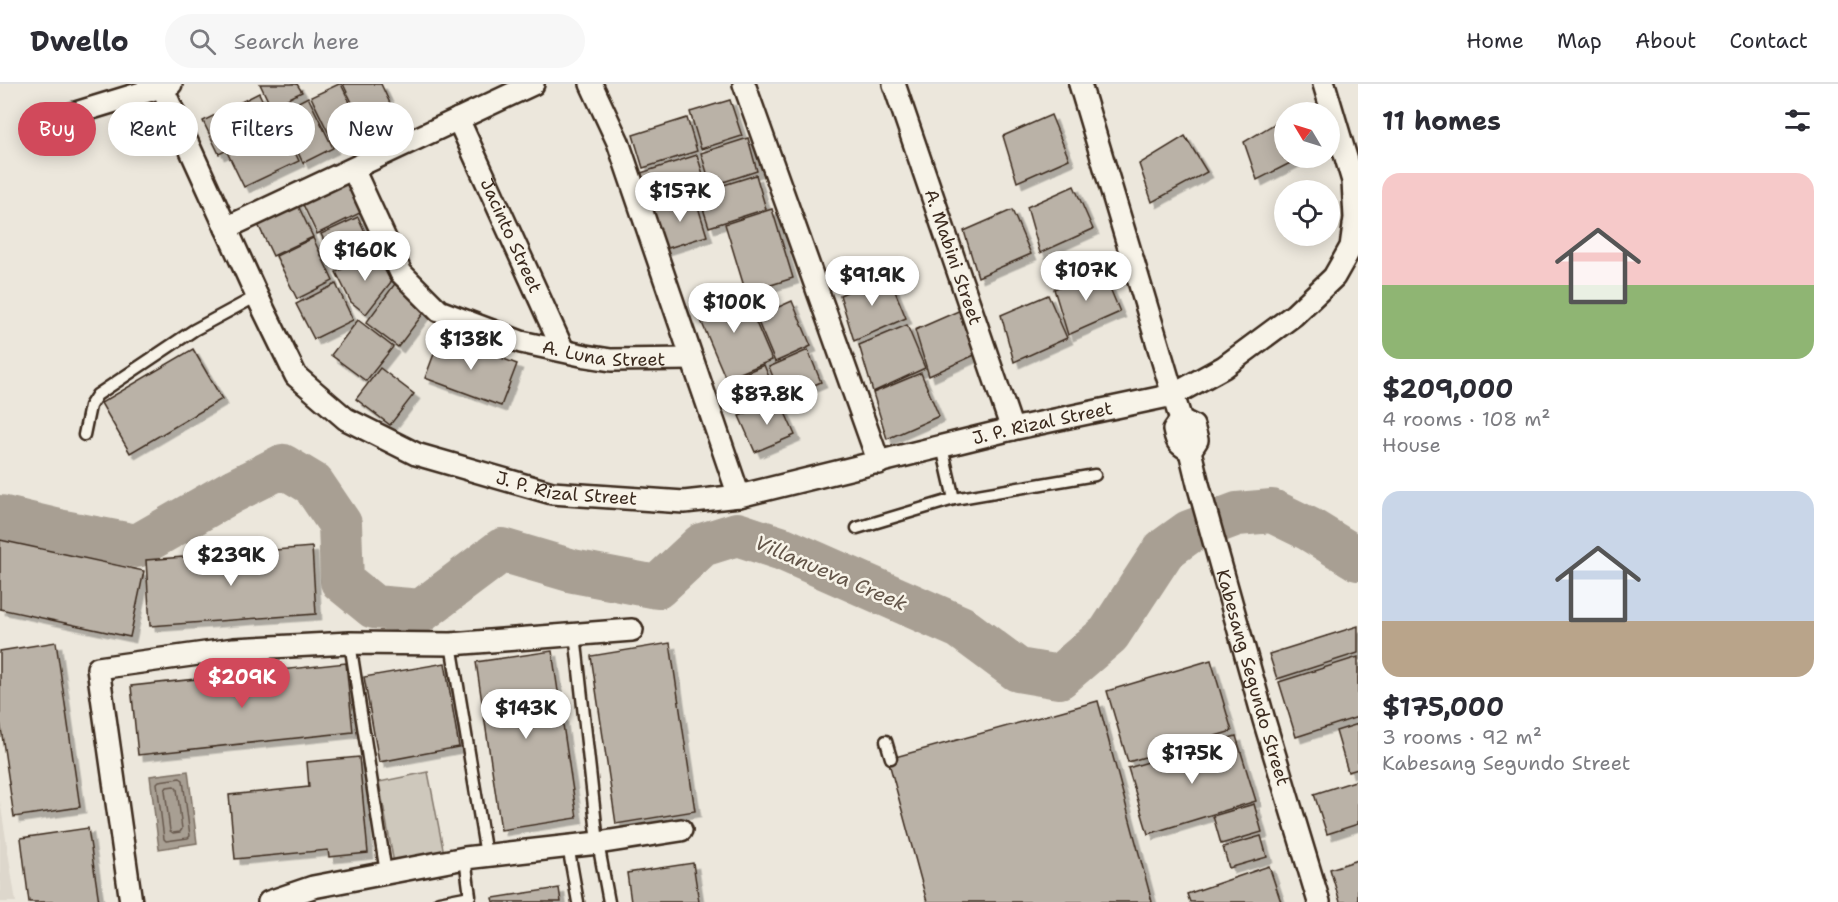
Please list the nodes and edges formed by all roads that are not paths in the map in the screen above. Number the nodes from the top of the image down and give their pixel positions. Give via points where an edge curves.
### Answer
1 (533, 84) edge
2 (591, 84) edge
3 (744, 84) edge
4 (894, 84) edge
5 (1080, 84) edge
6 (1324, 84) edge
7 (166, 86) edge
8 (96, 107) edge
9 (458, 119) junction
10 (353, 169) junction
11 (226, 228) junction
12 (257, 296) junction
13 (563, 350) junction
14 (692, 359) junction
15 (1173, 395) junction
16 (1012, 429) junction
17 (84, 435) dead end
18 (942, 447) junction
19 (879, 463) junction
20 (1095, 475) dead end
21 (739, 496) junction
22 (954, 499) junction
23 (857, 528) dead end
24 (632, 630) dead end
25 (575, 634) junction
26 (350, 643) junction
27 (452, 644) junction
28 (886, 741) dead end
29 (891, 758) dead end
30 (681, 830) dead end
31 (598, 843) junction
32 (568, 846) junction
33 (476, 857) junction
34 (386, 873) junction
35 (131, 902) edge
36 (268, 902) edge
37 (439, 902) edge
38 (578, 902) edge
39 (609, 902) edge
40 (1319, 902) edge

1 - 9 street
2 - 14 street via 618,142
3 - 19 street
4 - 16 street, A. Mabini Street
5 - 15 street, Kabesang Segundo Street
6 - 15 street, J. P. Rizal Street via 1353,181 1355,218 1351,247 1334,277 1294,315 1224,367
7 - 8 street
7 - 11 street, J. P. Rizal Street
9 - 10 street
9 - 13 street, Jacinto Street
10 - 11 street
10 - 13 street, A. Luna Street via 401,273 439,311 521,342
11 - 12 street, J. P. Rizal Street
12 - 17 lane via 194,330 96,395
12 - 21 street, J. P. Rizal Street via 297,376 346,418 416,454 552,493 684,502
13 - 14 street, A. Luna Street via 611,360
14 - 21 street
15 - 16 street, J. P. Rizal Street
15 - 40 street, Kabesang Segundo Street via 1181,420 1193,426 1197,440 1190,452 1198,484
16 - 18 street, J. P. Rizal Street
18 - 19 street, J. P. Rizal Street
18 - 22 lane
19 - 21 street, J. P. Rizal Street
20 - 22 lane
22 - 23 lane
24 - 25 street
25 - 27 street
25 - 31 lane
26 - 27 street
26 - 34 lane
26 - 35 street via 234,649 98,668
27 - 33 lane
28 - 29 lane
30 - 31 street
31 - 32 street
31 - 39 lane
32 - 33 street
32 - 38 lane
33 - 34 street
33 - 37 lane via 470,896
34 - 36 street via 313,887

